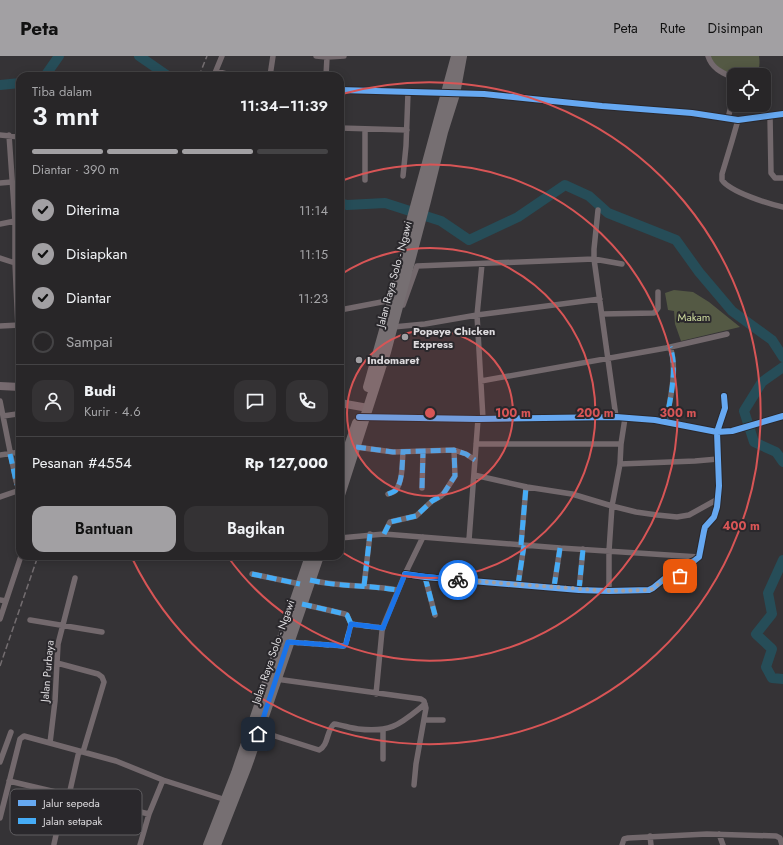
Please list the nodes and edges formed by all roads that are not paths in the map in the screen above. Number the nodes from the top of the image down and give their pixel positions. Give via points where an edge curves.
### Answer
1 (222, 56) edge
2 (273, 56) edge
3 (316, 56) edge
4 (344, 56) edge
5 (456, 56) edge
6 (462, 56) edge
7 (708, 56) edge
8 (326, 57) junction
9 (216, 72) edge
10 (271, 72) edge
11 (326, 72) edge
12 (727, 75) edge
13 (344, 90) edge
14 (408, 92) junction
15 (450, 94) junction
16 (730, 112) edge
17 (783, 114) edge
18 (770, 116) junction
19 (728, 118) junction
20 (738, 120) junction
21 (344, 128) edge
22 (364, 129) junction
23 (407, 130) junction
24 (0, 135) edge
25 (9, 135) junction
26 (16, 136) edge
27 (403, 176) dead end
28 (783, 178) edge
29 (365, 180) dead end
30 (12, 182) junction
31 (0, 183) edge
32 (16, 201) edge
33 (783, 206) edge
34 (598, 210) dead end
35 (16, 214) edge
36 (15, 221) junction
37 (0, 224) edge
38 (415, 226) junction
39 (16, 243) edge
40 (0, 258) edge
41 (594, 259) junction
42 (482, 264) junction
43 (622, 264) dead end
44 (16, 265) edge
45 (658, 292) dead end
46 (600, 299) junction
47 (392, 300) junction
48 (344, 309) edge
49 (602, 314) junction
50 (477, 315) junction
51 (16, 325) edge
52 (0, 326) edge
53 (395, 327) junction
54 (727, 334) dead end
55 (670, 347) junction
56 (608, 358) junction
57 (480, 381) junction
58 (0, 386) edge
59 (16, 387) edge
60 (724, 396) dead end
61 (0, 401) edge
62 (344, 404) edge
63 (364, 412) junction
64 (16, 414) edge
65 (3, 416) junction
66 (783, 416) edge
67 (616, 417) junction
68 (625, 418) junction
69 (480, 419) junction
70 (666, 422) junction
71 (717, 432) junction
72 (476, 444) junction
73 (621, 444) junction
74 (349, 447) junction
75 (454, 450) junction
76 (403, 452) junction
77 (423, 452) junction
78 (16, 453) edge
79 (10, 454) junction
80 (0, 455) edge
81 (718, 459) junction
82 (475, 460) junction
83 (344, 461) edge
84 (620, 464) junction
85 (344, 474) edge
86 (474, 475) junction
87 (16, 480) edge
88 (526, 487) junction
89 (422, 488) dead end
90 (16, 491) edge
91 (388, 494) dead end
92 (0, 497) edge
93 (718, 499) junction
94 (612, 506) junction
95 (370, 534) junction
96 (384, 534) junction
97 (344, 537) edge
98 (424, 537) junction
99 (468, 540) junction
100 (523, 545) junction
101 (560, 548) junction
102 (583, 550) junction
103 (609, 551) junction
104 (699, 557) junction
105 (19, 560) edge
106 (312, 560) edge
107 (313, 560) edge
108 (252, 574) dead end
109 (405, 574) junction
110 (425, 577) junction
111 (75, 578) dead end
112 (310, 580) junction
113 (300, 584) junction
114 (518, 585) junction
115 (364, 586) junction
116 (554, 587) junction
117 (397, 590) junction
118 (579, 590) junction
119 (609, 591) junction
120 (3, 601) edge
121 (302, 604) junction
122 (435, 615) dead end
123 (0, 619) edge
124 (30, 620) dead end
125 (351, 624) junction
126 (63, 626) junction
127 (383, 628) junction
128 (102, 632) dead end
129 (288, 642) junction
130 (57, 663) junction
131 (276, 679) junction
132 (376, 694) junction
133 (425, 704) junction
134 (424, 720) junction
135 (443, 720) dead end
136 (383, 729) junction
137 (259, 731) junction
138 (11, 732) dead end
139 (50, 743) junction
140 (81, 751) junction
141 (383, 759) dead end
142 (0, 762) edge
143 (163, 780) junction
144 (9, 781) junction
145 (414, 785) dead end
146 (42, 789) edge
147 (69, 789) edge
148 (226, 800) junction
149 (142, 812) edge
150 (149, 814) junction
151 (0, 818) edge
152 (719, 834) junction
153 (650, 836) junction
154 (140, 845) edge
155 (208, 845) edge
156 (216, 845) edge
157 (622, 845) edge
158 (650, 845) edge
159 (723, 845) edge
160 (782, 845) edge

1 - 9 street
2 - 10 street
3 - 8 street
4 - 8 street
5 - 15 highway, Jalan Raya Solo - Ngawi
6 - 15 highway, Jalan Raya Solo - Ngawi
7 - 12 street via 718,71
8 - 11 street
13 - 14 street
14 - 15 street
14 - 23 street
15 - 19 street via 484,94
15 - 38 highway, Jalan Raya Solo - Ngawi
16 - 19 street
17 - 18 street
18 - 20 street
18 - 28 street via 772,173 774,178
19 - 20 street
20 - 33 street via 722,180 760,201
21 - 22 street
22 - 23 street
22 - 29 street
23 - 27 street
24 - 25 street
25 - 26 street
25 - 30 street
30 - 31 street
30 - 32 street
34 - 41 street
35 - 36 street
36 - 37 street
36 - 39 street
38 - 47 highway, Jalan Raya Solo - Ngawi
38 - 53 highway, Jalan Raya Solo - Ngawi
40 - 44 street
41 - 42 street
41 - 43 street
41 - 46 street
42 - 50 street
42 - 53 street via 416,267
45 - 49 street via 658,308 654,313
46 - 49 street
46 - 50 street
47 - 48 street
47 - 63 highway, Jalan Raya Solo - Ngawi
49 - 56 street
50 - 53 street
50 - 57 street
51 - 52 street
53 - 63 highway, Jalan Raya Solo - Ngawi
54 - 55 street
55 - 56 street
55 - 70 street via 673,357 673,378
56 - 57 street
56 - 67 street
57 - 69 street
58 - 59 street
60 - 71 street via 725,408
61 - 65 street
62 - 63 street
63 - 69 street
63 - 74 highway, Jalan Raya Solo - Ngawi
64 - 65 street
65 - 79 street
66 - 71 street via 728,432
67 - 68 street
67 - 69 street
68 - 70 street via 646,418
68 - 73 street
69 - 72 street
70 - 71 street
71 - 81 street
72 - 73 street
72 - 82 street
73 - 84 street
74 - 76 street
74 - 83 highway, Jalan Raya Solo - Ngawi
74 - 85 highway, Jalan Raya Solo - Ngawi
75 - 77 street
75 - 82 street
75 - 96 street via 455,476 444,493 416,516 390,522
76 - 77 street
76 - 91 street via 398,484 394,492
77 - 89 street
78 - 79 street
79 - 80 street
79 - 87 street
81 - 84 street
81 - 93 street
82 - 86 street
84 - 94 street
86 - 88 street
86 - 99 street
88 - 94 street via 572,494
88 - 100 street
90 - 92 street
93 - 94 street via 689,515 677,517
93 - 104 street via 716,513 704,531
94 - 103 street
95 - 96 street
95 - 97 street
95 - 115 street
96 - 98 street
98 - 99 street
98 - 109 street
99 - 100 street
100 - 101 street
100 - 114 street
101 - 102 street
101 - 116 street
102 - 103 street
102 - 118 street
103 - 104 street
103 - 119 street
104 - 119 street via 683,566 680,576 664,579 651,589
105 - 120 street
106 - 113 highway, Jalan Raya Solo - Ngawi
107 - 112 highway, Jalan Raya Solo - Ngawi
108 - 113 street
109 - 110 street
109 - 117 street
110 - 114 street
110 - 122 street
111 - 126 street, Jalan Purbaya
112 - 115 street
112 - 121 highway, Jalan Raya Solo - Ngawi
113 - 148 highway, Jalan Raya Solo - Ngawi
114 - 116 street
115 - 117 street
116 - 118 street
117 - 127 street
118 - 119 street
120 - 123 street
121 - 125 street via 345,614
121 - 129 highway, Jalan Raya Solo - Ngawi
124 - 126 street
125 - 127 street
125 - 129 street via 344,646
126 - 128 street
126 - 130 street, Jalan Purbaya via 58,644
127 - 132 street
129 - 131 highway, Jalan Raya Solo - Ngawi
130 - 139 street, Jalan Purbaya
130 - 140 street via 98,674 104,682
131 - 132 street
131 - 137 highway, Jalan Raya Solo - Ngawi
132 - 133 street via 421,699
133 - 134 street
133 - 136 street via 399,725
134 - 135 street
134 - 145 street
136 - 137 street via 358,729 334,724 324,746 319,750
136 - 141 street
137 - 156 highway, Jalan Raya Solo - Ngawi
138 - 142 street
139 - 140 street
139 - 144 street via 25,736 20,738
140 - 143 street via 116,761
140 - 147 street
143 - 148 street
143 - 150 street
144 - 146 street
144 - 151 street
148 - 155 highway, Jalan Raya Solo - Ngawi
149 - 150 street
150 - 154 street
152 - 153 street
152 - 159 street
152 - 160 street via 776,836 780,838
153 - 157 street via 624,839
153 - 158 street

